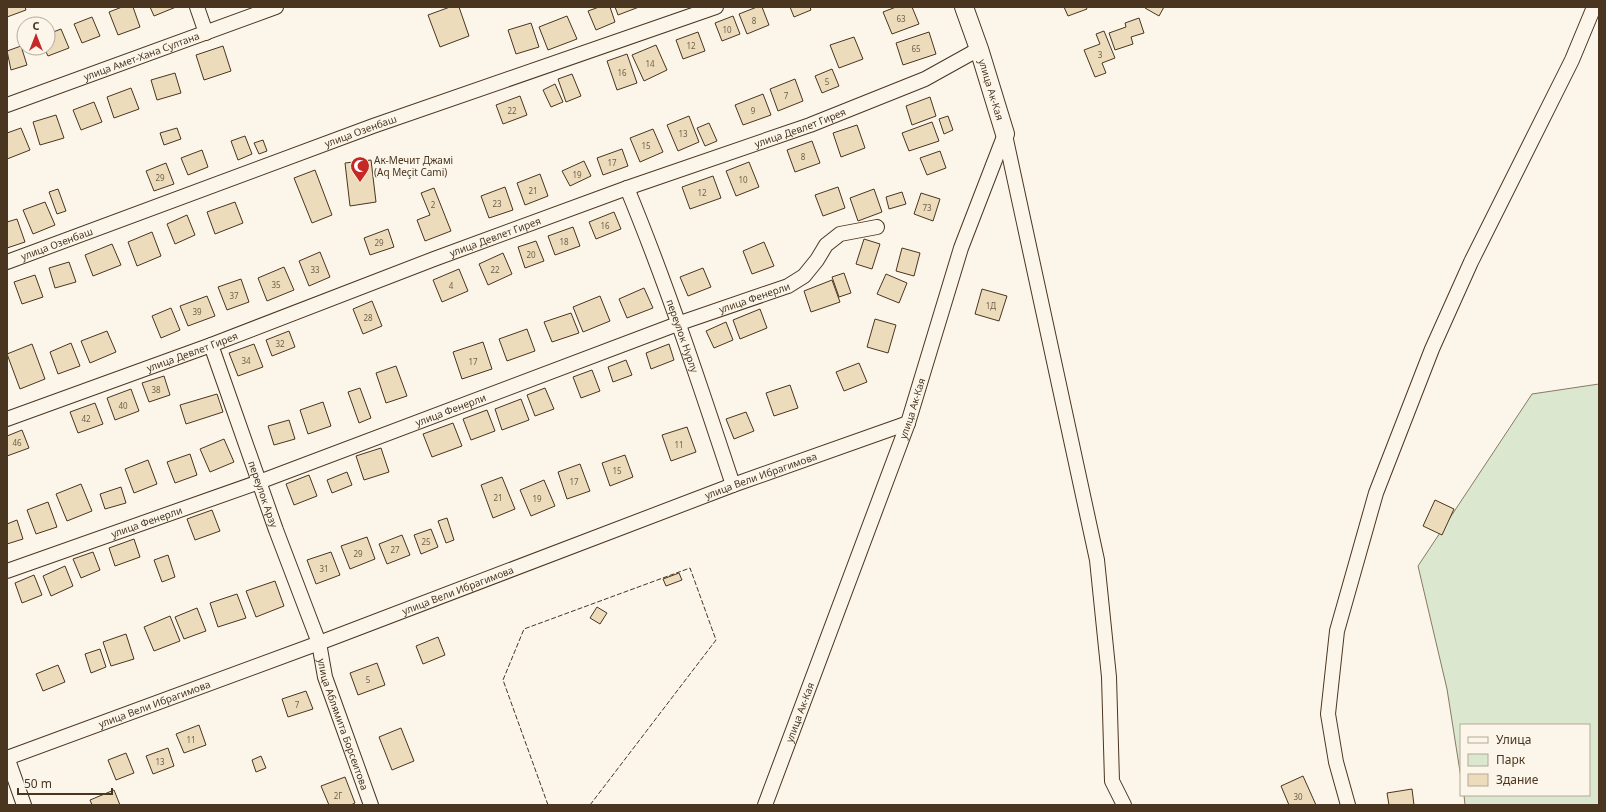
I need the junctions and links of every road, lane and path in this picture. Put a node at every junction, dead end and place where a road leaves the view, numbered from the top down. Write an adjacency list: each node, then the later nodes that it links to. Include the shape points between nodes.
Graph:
1 (197, 7): 6 (street)
2 (276, 7): 6 (street, улица Амет-Хана Султана)
3 (716, 7): 12 (street, улица Озенбаш, via 373,126)
4 (964, 7): 7 (main road, улица Ак-Кая)
5 (1594, 7): 26 (street, via 1572,60 1471,262 1432,349 1376,493 1337,631 1328,714 1336,762)
6 (206, 33): 8 (street, улица Амет-Хана Султана)
7 (979, 49): 9 (main road, улица Ак-Кая); 10 (street, улица Девлет Гирея, via 925,79 810,125)
8 (7, 104)
9 (1005, 134): 16 (street, улица Ак-Кая, via 961,248); 25 (street, via 1097,560 1109,677 1112,781)
10 (627, 188): 13 (street, переулок Нурлу); 14 (street, улица Девлет Гирея, via 413,266)
11 (877, 227): 13 (street, улица Фенерли, via 840,234 826,244 804,276 788,286)
12 (7, 262)
13 (680, 323): 17 (street, улица Фенерли); 18 (street, переулок Нурлу)
14 (211, 345): 15 (street, улица Девлет Гирея); 17 (street, переулок Арзу)
15 (7, 419)
16 (908, 423): 18 (street, улица Вели Ибрагимова); 24 (street, улица Ак-Кая)
17 (259, 482): 19 (street, улица Фенерли); 20 (street, переулок Арзу)
18 (733, 484): 20 (street, улица Вели Ибрагимова)
19 (7, 571)
20 (319, 643): 21 (street, улица Вели Ибрагимова); 23 (street, улица Аблямита Борсеитова, via 325,677)
21 (7, 757): 22 (street)
22 (24, 805)
23 (370, 805)
24 (765, 805)
25 (1124, 805)
26 (1348, 805)

